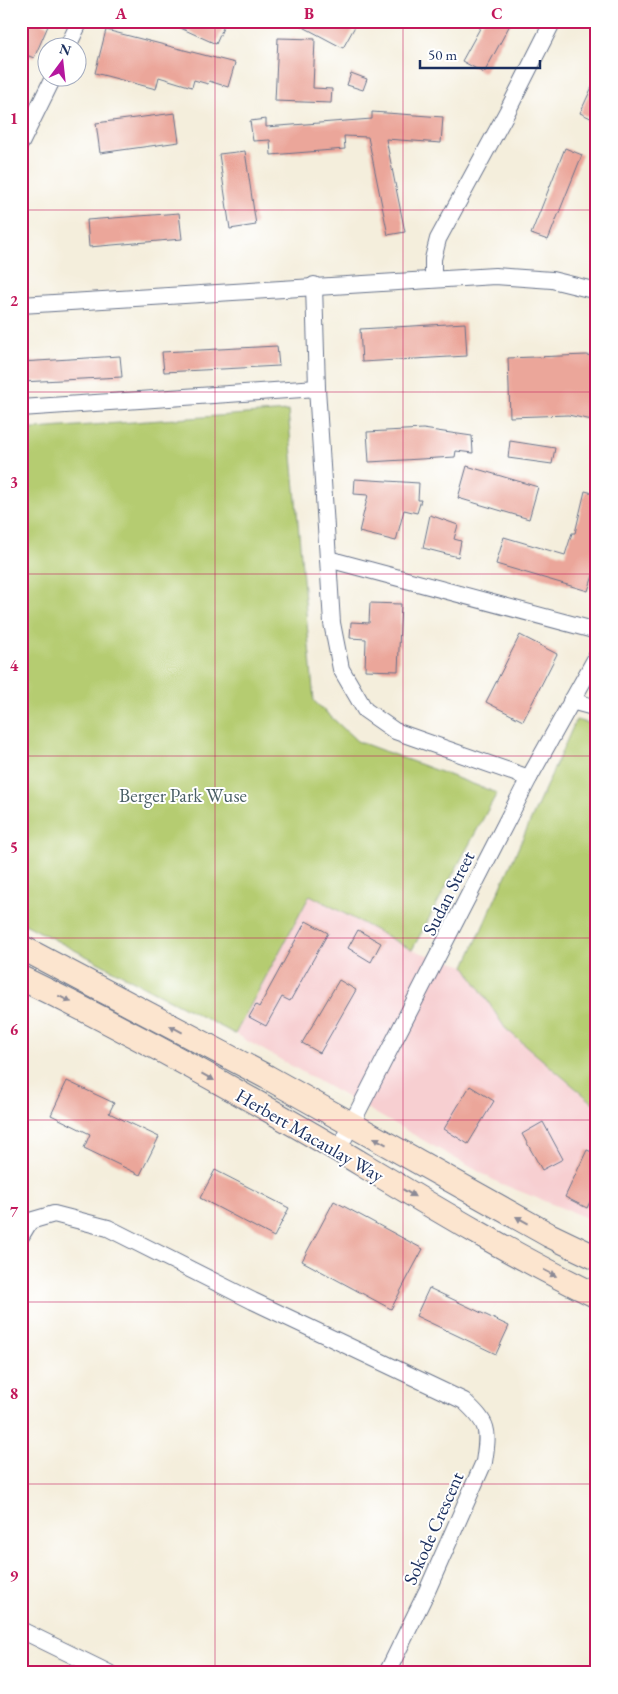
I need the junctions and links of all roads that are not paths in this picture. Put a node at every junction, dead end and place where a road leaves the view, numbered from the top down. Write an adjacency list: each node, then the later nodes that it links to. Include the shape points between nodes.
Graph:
1 (80, 21): 3 (street)
2 (553, 21): 6 (street, via 438,239)
3 (72, 38)
4 (47, 88): 5 (street)
5 (21, 143)
6 (433, 278): 7 (street); 8 (street, via 533,278)
7 (314, 286): 9 (street); 10 (street)
8 (597, 291)
9 (21, 305)
10 (316, 388): 11 (street); 12 (street)
11 (21, 408)
12 (328, 559): 13 (street); 17 (street, via 332,624 341,669 365,710 395,732)
13 (597, 631)
14 (597, 656): 15 (street, Sudan Street)
15 (571, 702): 16 (street); 17 (street, Sudan Street)
16 (597, 708)
17 (529, 778): 20 (street, Sudan Street)
18 (21, 946): 20 (main road, Herbert Macaulay Way, one-way to 18)
19 (21, 978): 21 (main road, Herbert Macaulay Way, one-way to 21, via 104,1018)
20 (351, 1124): 21 (street, Sudan Street); 23 (main road, Herbert Macaulay Way, one-way to 20, via 549,1236)
21 (338, 1150): 24 (main road, Herbert Macaulay Way, one-way to 24, via 499,1247)
22 (21, 1236): 27 (street, Sokode Crescent, via 30,1221 54,1214 108,1228 464,1401 483,1419 488,1440 484,1462)
23 (597, 1258)
24 (597, 1296)
25 (21, 1630): 26 (street)
26 (109, 1673)
27 (387, 1673)

